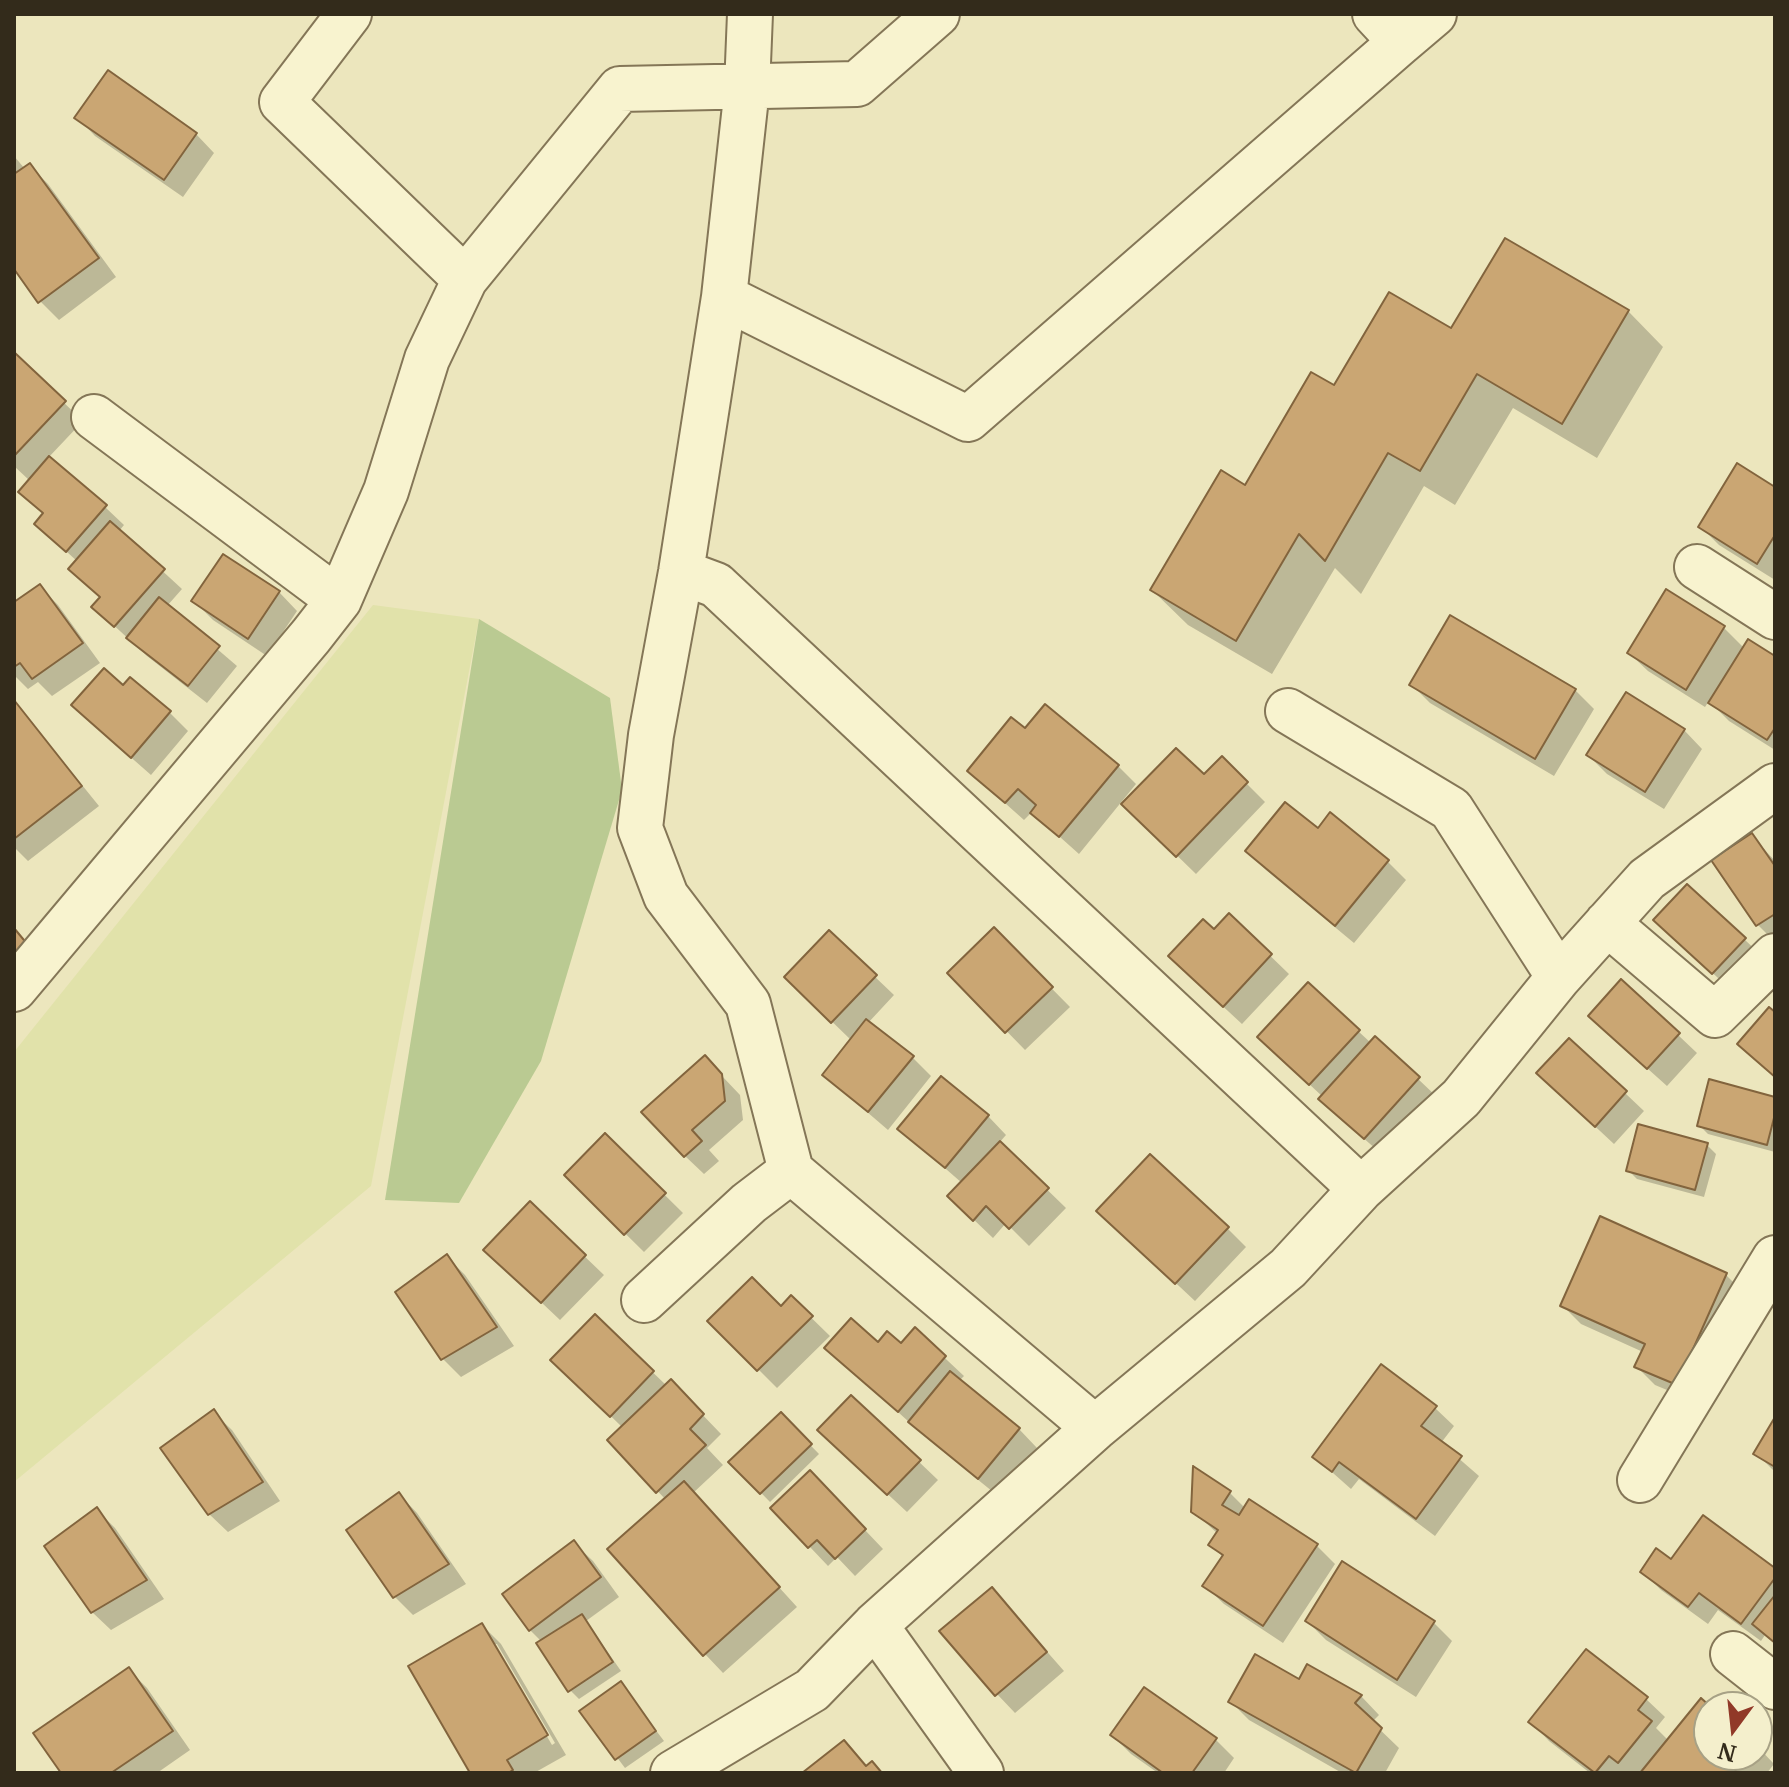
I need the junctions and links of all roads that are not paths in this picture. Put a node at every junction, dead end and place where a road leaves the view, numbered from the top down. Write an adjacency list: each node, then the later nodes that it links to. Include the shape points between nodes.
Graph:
1 (349, 14): 7 (street, via 282,102)
2 (750, 14): 6 (street)
3 (937, 14): 6 (street, via 857,84)
4 (1434, 14): 5 (street)
5 (1388, 28): 8 (street, via 968,419)
6 (747, 88): 7 (street, via 620,89); 8 (street)
7 (465, 279): 12 (street, via 427,359 386,491)
8 (724, 297): 11 (street)
9 (94, 417): 12 (street)
10 (1697, 567): 13 (street)
11 (681, 572): 20 (street, via 640,828 666,896 748,1004); 21 (street, via 716,585)
12 (339, 600): 19 (street)
13 (1775, 617)
14 (1288, 711): 18 (street, via 1451,809)
15 (1775, 786): 16 (street, via 1647,879)
16 (1607, 923): 17 (street, via 1715,1015); 18 (street)
17 (1775, 956)
18 (1559, 977): 21 (street, via 1461,1098)
19 (14, 989)
20 (791, 1171): 23 (street); 24 (street)
21 (1361, 1189): 24 (street, via 1288,1268)
22 (1775, 1258): 25 (street)
23 (644, 1300)
24 (1095, 1428): 26 (street)
25 (1640, 1480)
26 (875, 1625): 29 (street, via 812,1690); 30 (street)
27 (1733, 1654): 28 (street)
28 (1775, 1687)
29 (673, 1773)
30 (981, 1773)

